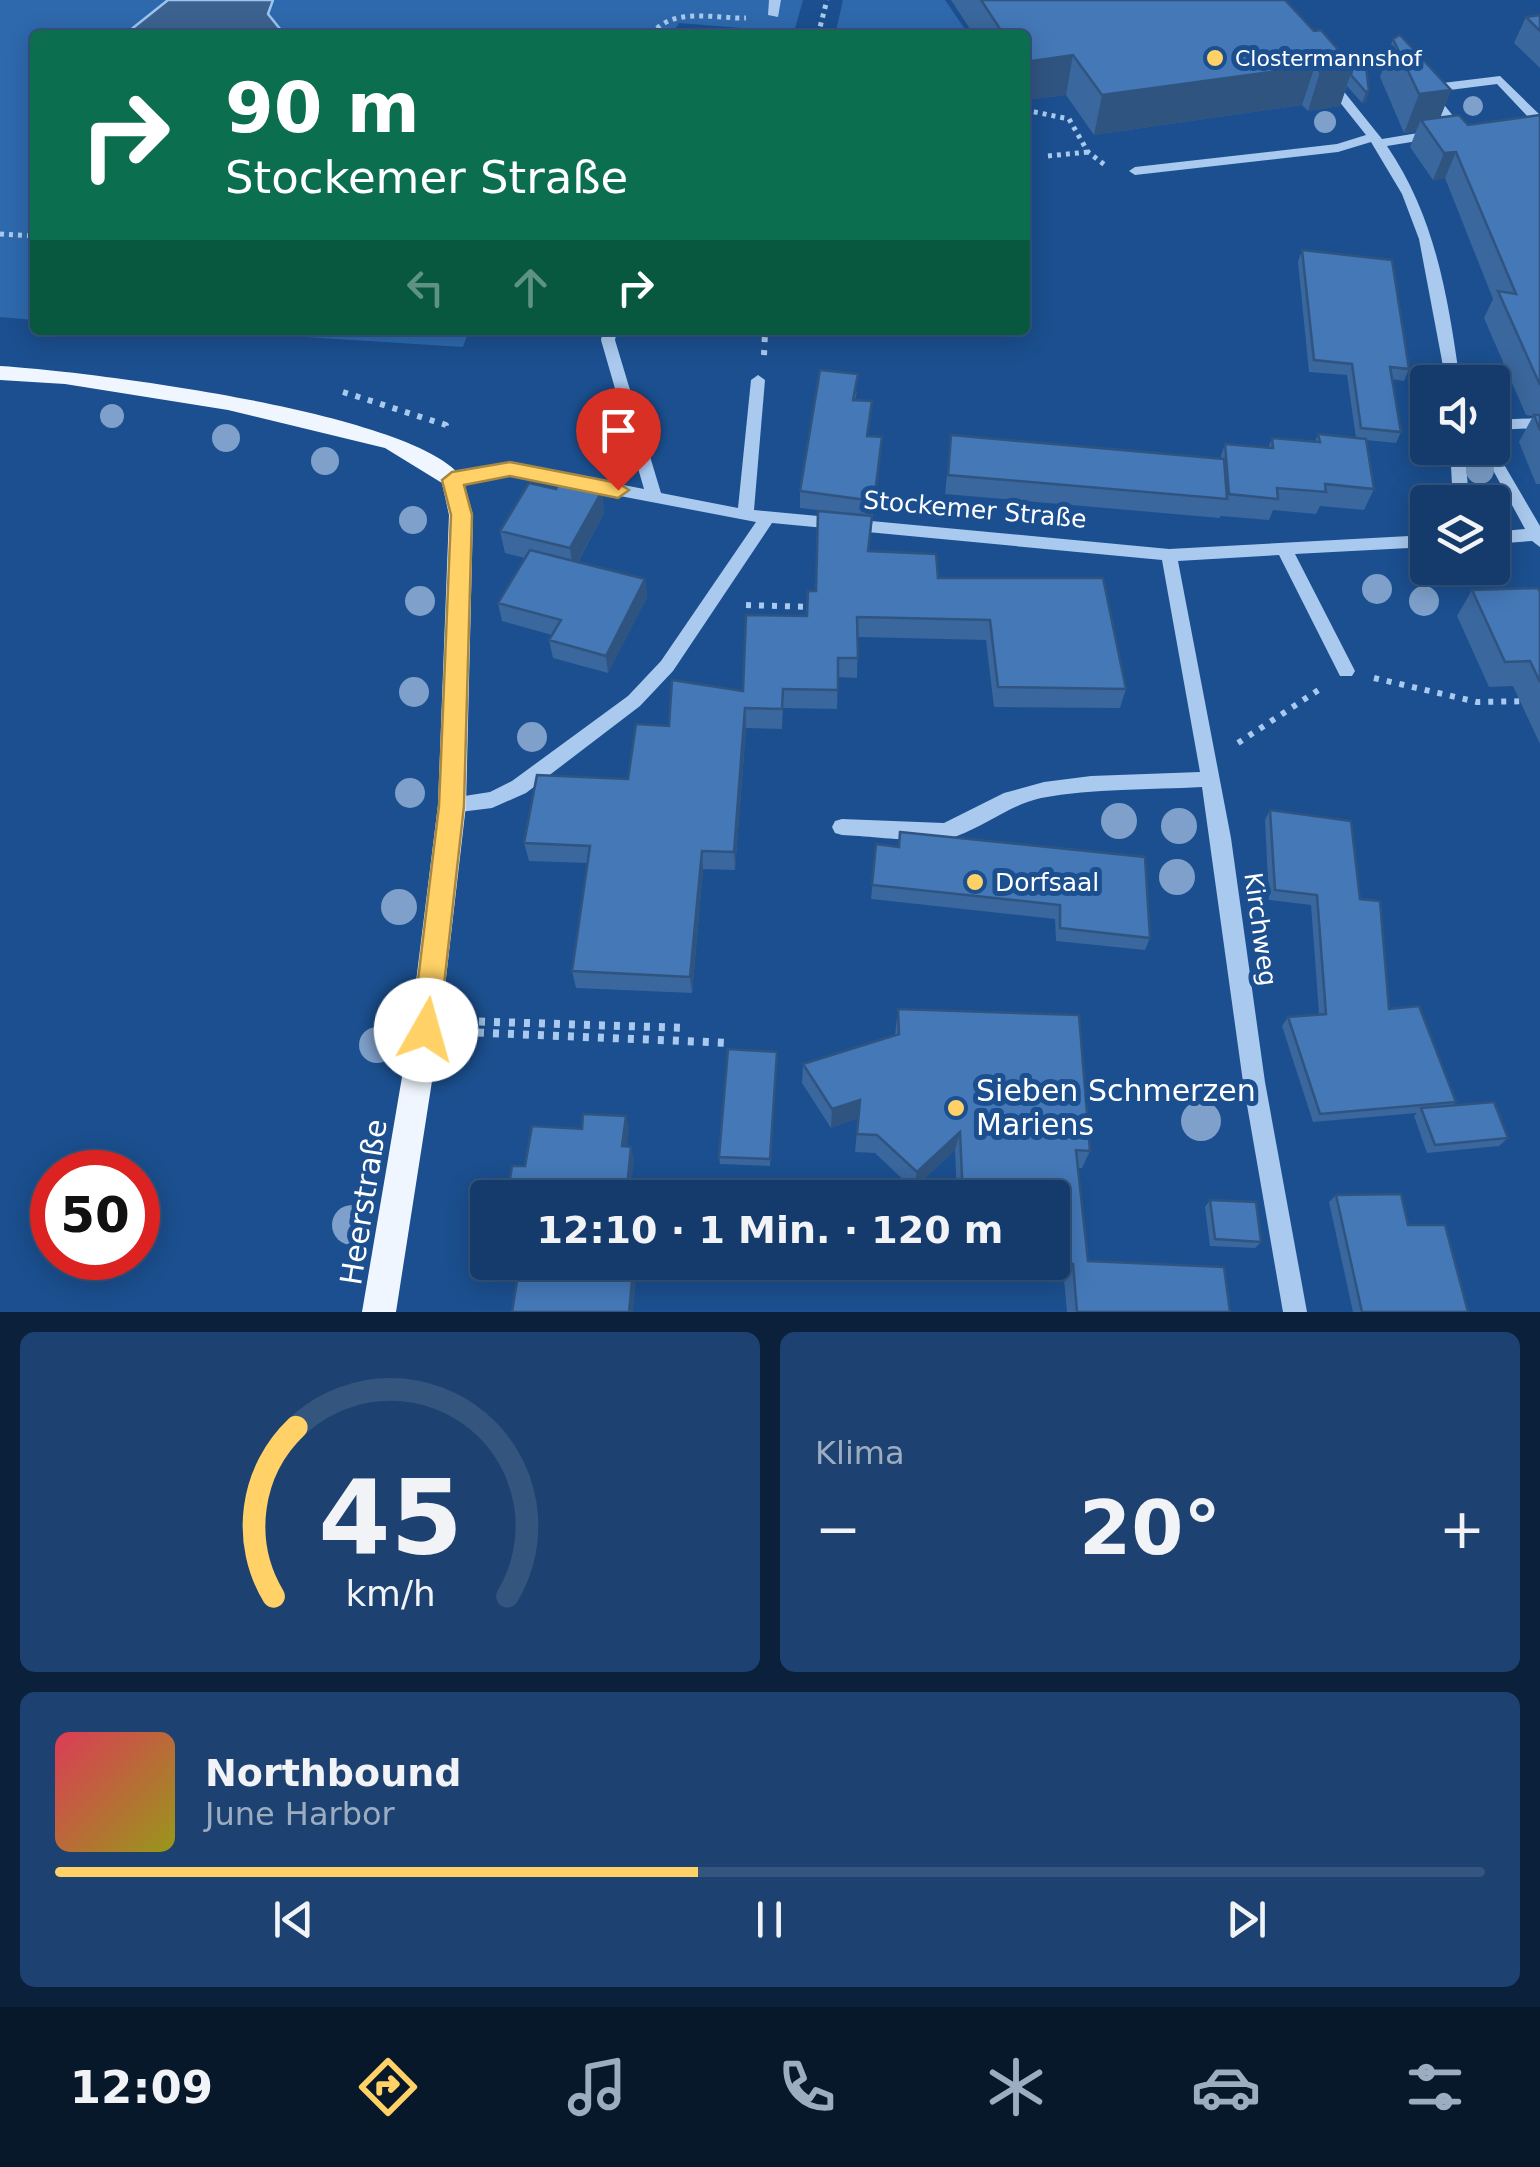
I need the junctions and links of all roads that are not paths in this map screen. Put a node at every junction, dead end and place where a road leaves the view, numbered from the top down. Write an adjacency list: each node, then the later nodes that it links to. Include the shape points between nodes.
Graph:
1 (775, 0): 2 (street)
2 (774, 14)
3 (1319, 70): 7 (street)
4 (1519, 124): 6 (street, via 1539,122 1500,80 1426,90)
5 (1479, 128): 6 (street)
6 (1460, 131): 7 (street)
7 (1375, 141): 8 (street); 10 (street, via 1421,225)
8 (1135, 171)
9 (609, 335): 17 (street)
10 (1450, 365)
11 (0, 373): 16 (main road, via 65,377 265,411 392,442)
12 (758, 380): 18 (street)
13 (1540, 423): 14 (street)
14 (1510, 424)
15 (1498, 465): 20 (street)
16 (452, 480): 17 (street, Stockemer Straße, via 510,469); 27 (main road, Heerstraße, via 461,515)
17 (654, 497): 18 (street, Stockemer Straße)
18 (745, 515): 19 (street, Stockemer Straße)
19 (768, 517): 24 (street, Stockemer Straße); 27 (street, via 668,666 634,701 518,787 492,800)
20 (1538, 537): 21 (street)
21 (1510, 538)
22 (1410, 542): 23 (street, Stockemer Straße)
23 (1286, 550): 24 (street, Stockemer Straße); 25 (street)
24 (1169, 555): 26 (street, Kirchweg)
25 (1346, 671)
26 (1209, 780): 28 (street, via 1034,792 944,832); 30 (street, Kirchweg)
27 (452, 806): 29 (main road, Heerstraße, via 426,1025)
28 (842, 826)
29 (379, 1312)
30 (1295, 1312)

